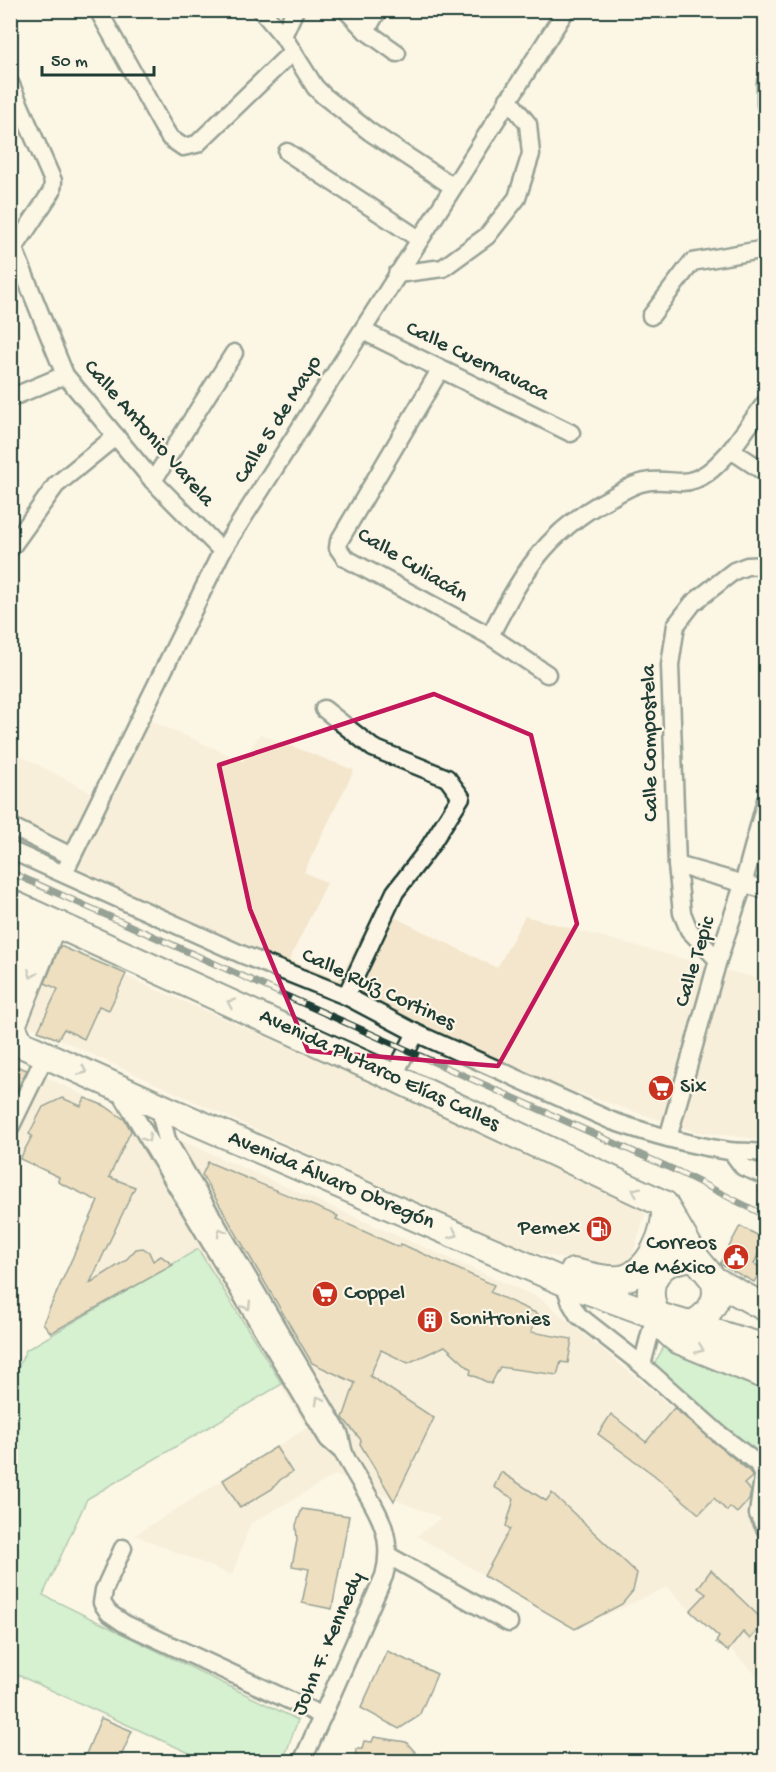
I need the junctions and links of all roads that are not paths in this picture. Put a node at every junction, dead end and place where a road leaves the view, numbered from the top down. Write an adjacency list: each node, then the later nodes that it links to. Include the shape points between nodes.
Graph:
1 (98, 10): 9 (street, via 163,127 183,147 197,144)
2 (261, 10): 8 (street)
3 (295, 10): 8 (street)
4 (346, 10): 7 (street)
5 (378, 10): 7 (street)
6 (566, 10): 13 (street, Calle 5 de Mayo)
7 (366, 32): 10 (street)
8 (283, 36): 9 (street)
9 (293, 51): 16 (street, via 324,96)
10 (397, 53)
11 (10, 82): 18 (street, via 53,181 52,191)
12 (765, 82): 14 (street)
13 (508, 99): 16 (street, Calle 5 de Mayo); 20 (street, via 528,124 531,154 517,198 487,236 443,268)
14 (765, 105)
15 (287, 152): 17 (street)
16 (452, 186): 17 (street, Calle 5 de Mayo)
17 (419, 239): 20 (street, Calle 5 de Mayo)
18 (13, 243): 25 (street, Calle Antonio Varela)
19 (765, 249): 21 (street, via 692,262)
20 (398, 274): 22 (street, Calle 5 de Mayo)
21 (651, 316)
22 (363, 331): 24 (street, Calle Cuernavaca); 34 (street, Calle 5 de Mayo)
23 (234, 353): 32 (street)
24 (440, 370): 28 (street, Calle Cuernavaca); 36 (street, Calle Culiacán, via 338,548 345,558)
25 (65, 375): 26 (street); 29 (street, Calle Antonio Varela)
26 (10, 398)
27 (765, 402): 30 (street)
28 (571, 433)
29 (116, 436): 32 (street, Calle Antonio Varela); 33 (street, via 56,484)
30 (731, 450): 31 (street); 36 (street, via 696,479 645,482 600,503 573,522 548,543 515,585)
31 (765, 473)
32 (153, 481): 34 (street, Calle Antonio Varela)
33 (10, 549)
34 (222, 551): 42 (street, Calle 5 de Mayo)
35 (765, 566): 43 (street, Calle Compostela, via 734,571 693,603 676,625 670,665)
36 (490, 636): 37 (street, Calle Culiacán)
37 (547, 674)
38 (324, 709): 51 (street, via 373,748 447,778 461,797 428,849 394,892)
39 (765, 800): 45 (street, Calle Tepic)
40 (10, 825): 42 (street)
41 (10, 850): 44 (street, Calle Ruíz Cortines)
42 (71, 856): 44 (street, Calle 5 de Mayo)
43 (677, 865): 45 (street); 49 (street, Calle Compostela, via 682,913 689,930)
44 (64, 873): 51 (street, Calle Ruíz Cortines, via 241,954)
45 (743, 885): 46 (street); 49 (street, Calle Tepic)
46 (765, 890)
47 (20, 907): 48 (highway, Avenida Plutarco Elías Calles); 50 (highway, via 30,926)
48 (59, 925): 53 (highway, one-way to 53, via 48,933 12,1026); 55 (highway, Avenida Plutarco Elías Calles, one-way to 48)
49 (718, 960): 59 (street, Calle Tepic)
50 (10, 972)
51 (346, 996): 52 (street, Calle Ruíz Cortines)
52 (416, 1034): 55 (street); 59 (street, Calle Ruíz Cortines, via 575,1106)
53 (15, 1041): 54 (highway, Avenida Álvaro Obregón)
54 (46, 1054): 56 (highway, Avenida Álvaro Obregón, one-way to 56); 58 (street)
55 (393, 1077): 63 (highway, Avenida Plutarco Elías Calles, one-way to 55)
56 (118, 1088): 57 (highway, Avenida Álvaro Obregón); 74 (street, one-way to 74, via 328,1439)
57 (168, 1110): 65 (highway, Avenida Álvaro Obregón, one-way to 65); 74 (street, one-way to 57, via 339,1433 167,1140 162,1120)
58 (10, 1128)
59 (668, 1138): 60 (street, Calle Ruíz Cortines)
60 (732, 1152): 61 (street, Calle Ruíz Cortines, via 749,1150); 62 (street, via 743,1167)
61 (765, 1154)
62 (765, 1176)
63 (664, 1204): 64 (highway); 65 (highway, via 663,1233 648,1258 628,1278 608,1279)
64 (695, 1257): 66 (highway); 69 (highway, via 668,1264 655,1277 651,1294)
65 (520, 1262): 67 (highway, Avenida Álvaro Obregón)
66 (714, 1280): 68 (highway); 70 (highway, via 717,1291 713,1305)
67 (564, 1282): 69 (highway, Avenida Álvaro Obregón); 72 (street, via 578,1315)
68 (765, 1308)
69 (655, 1315): 70 (highway); 72 (street); 73 (highway, one-way to 73, via 678,1340)
70 (691, 1325): 71 (highway)
71 (765, 1348)
72 (642, 1365): 75 (street, via 758,1464 763,1477 758,1514)
73 (765, 1376)
74 (344, 1453): 77 (street, via 381,1518)
75 (765, 1530)
76 (123, 1548): 79 (street, via 104,1590 102,1603 109,1613)
77 (389, 1549): 78 (street); 79 (street, John F. Kennedy, via 376,1595)
78 (509, 1623)
79 (323, 1716): 80 (street, John F. Kennedy)
80 (302, 1761)

